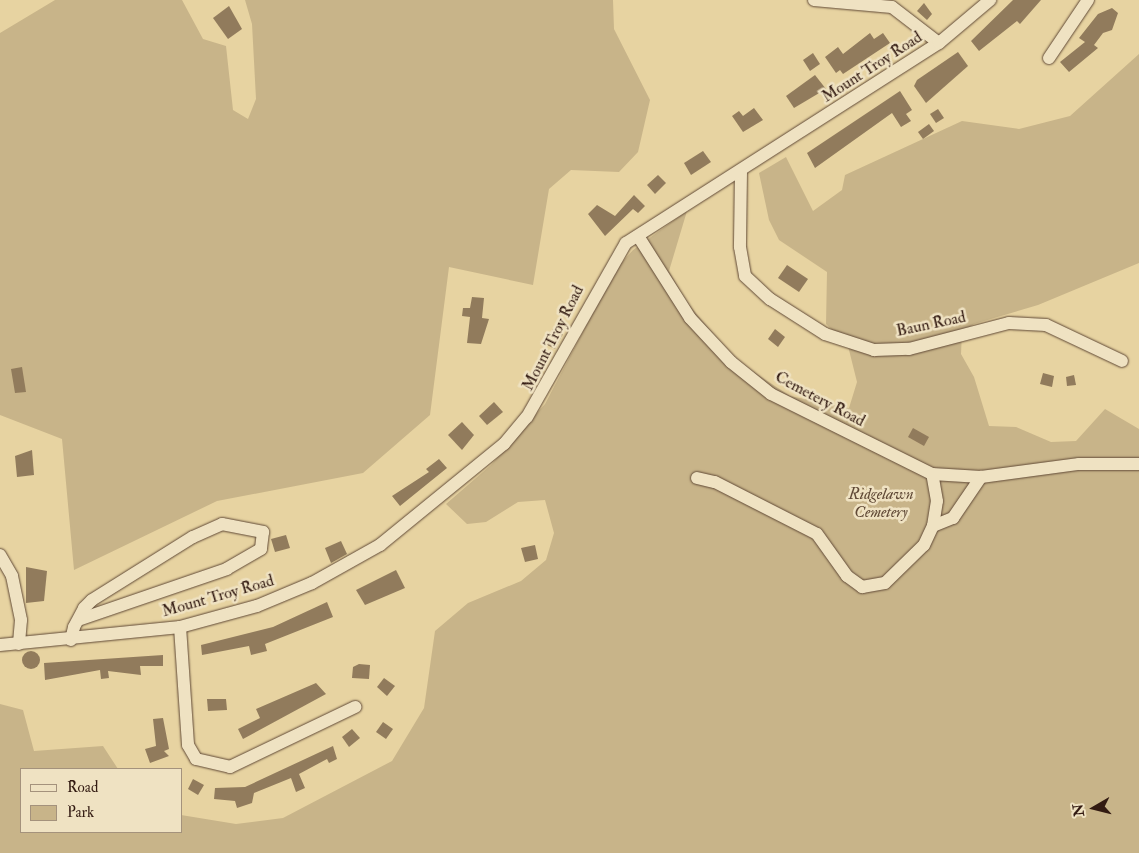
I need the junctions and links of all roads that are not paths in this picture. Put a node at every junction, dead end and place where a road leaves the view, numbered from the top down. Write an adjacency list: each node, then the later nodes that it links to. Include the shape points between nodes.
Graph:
1 (814, 0): 4 (street)
2 (990, 0): 5 (street, Mount Troy Road)
3 (1088, 0): 6 (street)
4 (889, 3): 5 (street)
5 (939, 43): 7 (street, Mount Troy Road)
6 (1049, 58)
7 (741, 171): 8 (street, Mount Troy Road); 9 (street, Baun Road, via 740,247 745,276 770,299 825,334 874,350 909,349 1009,323 1046,325)
8 (638, 236): 11 (street, Cemetery Road, via 690,318 764,389); 17 (street, Mount Troy Road, via 626,243 610,266 544,394 504,444 400,530 339,570 256,606)
9 (1122, 361)
10 (1139, 464): 12 (street, Cemetery Road, via 1079,464)
11 (932, 474): 12 (street, Cemetery Road); 14 (street, via 937,501)
12 (981, 477): 14 (street, via 976,491 953,518)
13 (697, 478): 14 (street, via 716,482 817,534 833,550 848,576 862,587 885,583 924,545)
14 (933, 526)
15 (0, 555): 19 (street, via 12,576 21,620)
16 (78, 620): 16 (street, via 92,600 216,525 263,532 262,549 227,569); 18 (street)
17 (180, 627): 18 (street, Mount Troy Road); 21 (street, via 188,745 196,759 230,767)
18 (71, 640): 19 (street, Mount Troy Road)
19 (19, 644): 20 (street, Mount Troy Road)
20 (0, 645)
21 (355, 708)

